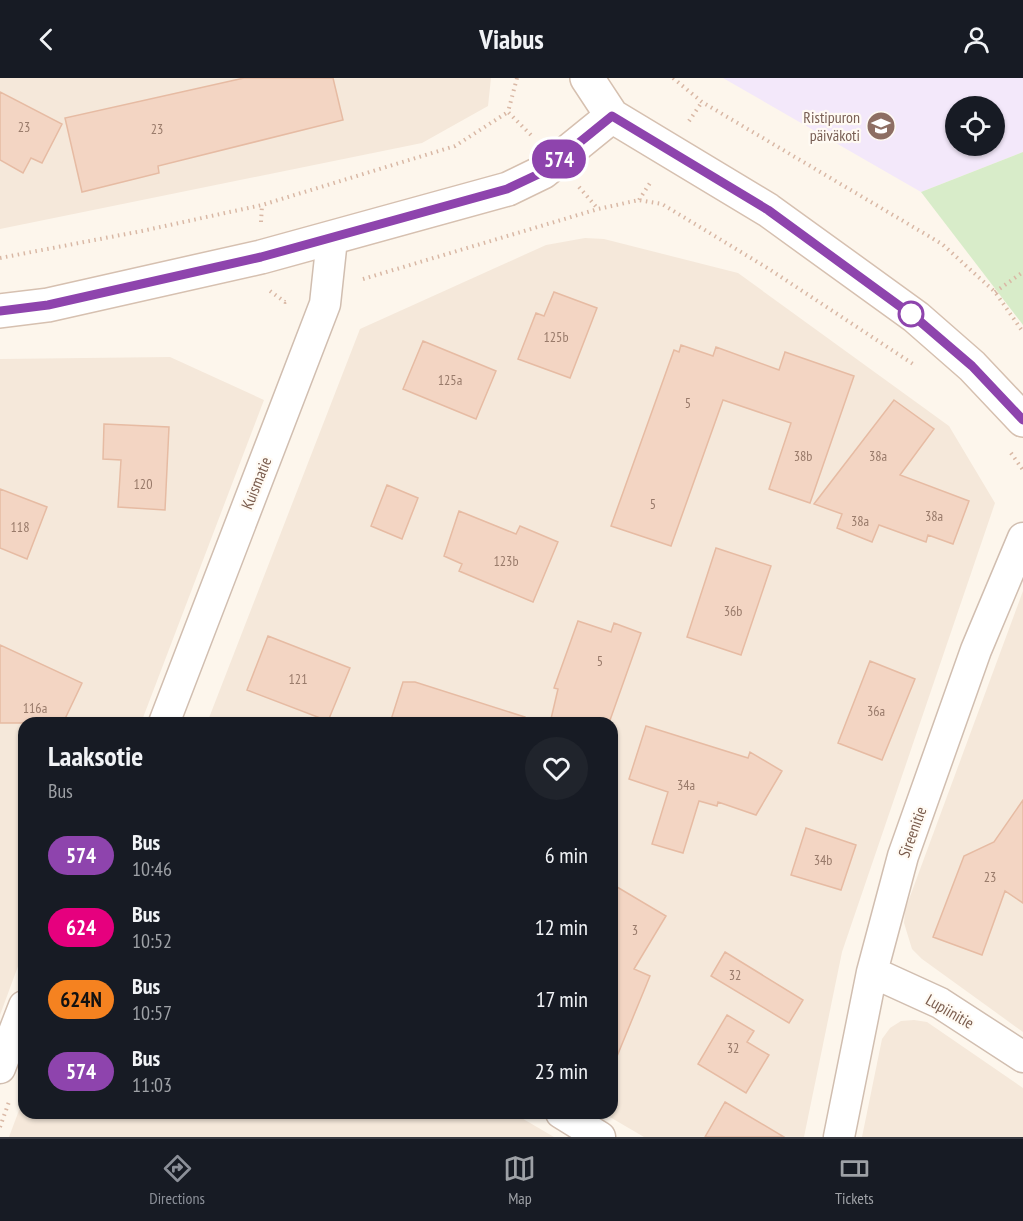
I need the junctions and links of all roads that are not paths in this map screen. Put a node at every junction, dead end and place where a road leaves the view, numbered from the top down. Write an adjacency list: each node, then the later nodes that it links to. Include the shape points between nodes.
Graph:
1 (587, 78): 2 (main road)
2 (612, 116): 3 (main road, via 543,172 507,189); 5 (main road, via 768,210 916,318 972,366)
3 (332, 239): 4 (main road, via 48,305); 7 (street, Kuismatie, via 326,304)
4 (0, 311)
5 (1014, 432)
6 (1023, 538): 8 (street, Sireenitie, via 976,650 903,856)
7 (166, 717)
8 (872, 972): 10 (street, Lupiinitie, via 940,1003); 14 (street, Sireenitie)
9 (18, 1022): 11 (street)
10 (1023, 1057)
11 (0, 1068)
12 (571, 1119): 13 (street)
13 (600, 1137)
14 (839, 1137)

